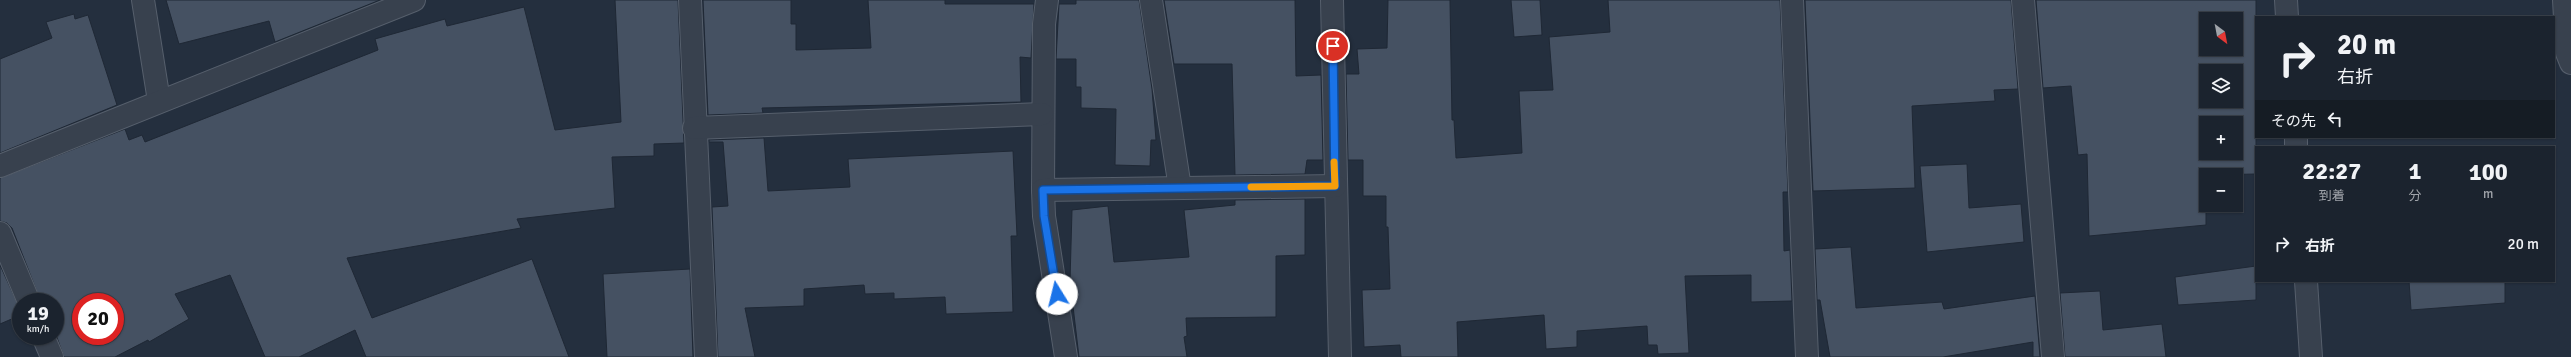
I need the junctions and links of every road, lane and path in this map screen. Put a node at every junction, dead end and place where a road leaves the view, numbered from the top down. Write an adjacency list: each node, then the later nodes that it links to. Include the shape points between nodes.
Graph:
1 (143, 0): 13 (street)
2 (414, 0): 13 (street)
3 (690, 0): 15 (street)
4 (1047, 0): 14 (street)
5 (1151, 0): 18 (street)
6 (1332, 0): 17 (street)
7 (1792, 0): 28 (street)
8 (2023, 0): 29 (street)
9 (2286, 0): 11 (street)
10 (2564, 0): 12 (street, via 2567,53)
11 (2287, 16)
12 (2571, 63)
13 (159, 101): 16 (street)
14 (1042, 114): 15 (street); 19 (street)
15 (694, 128): 25 (street)
16 (0, 166)
17 (1335, 186): 18 (street); 27 (street)
18 (1180, 188): 19 (street)
19 (1043, 190): 26 (street, via 1044,216)
20 (0, 234): 22 (street)
21 (2306, 282): 30 (street)
22 (25, 293)
23 (47, 345): 24 (street)
24 (52, 357)
25 (706, 357)
26 (1066, 357)
27 (1340, 357)
28 (1807, 357)
29 (2052, 357)
30 (2311, 357)

